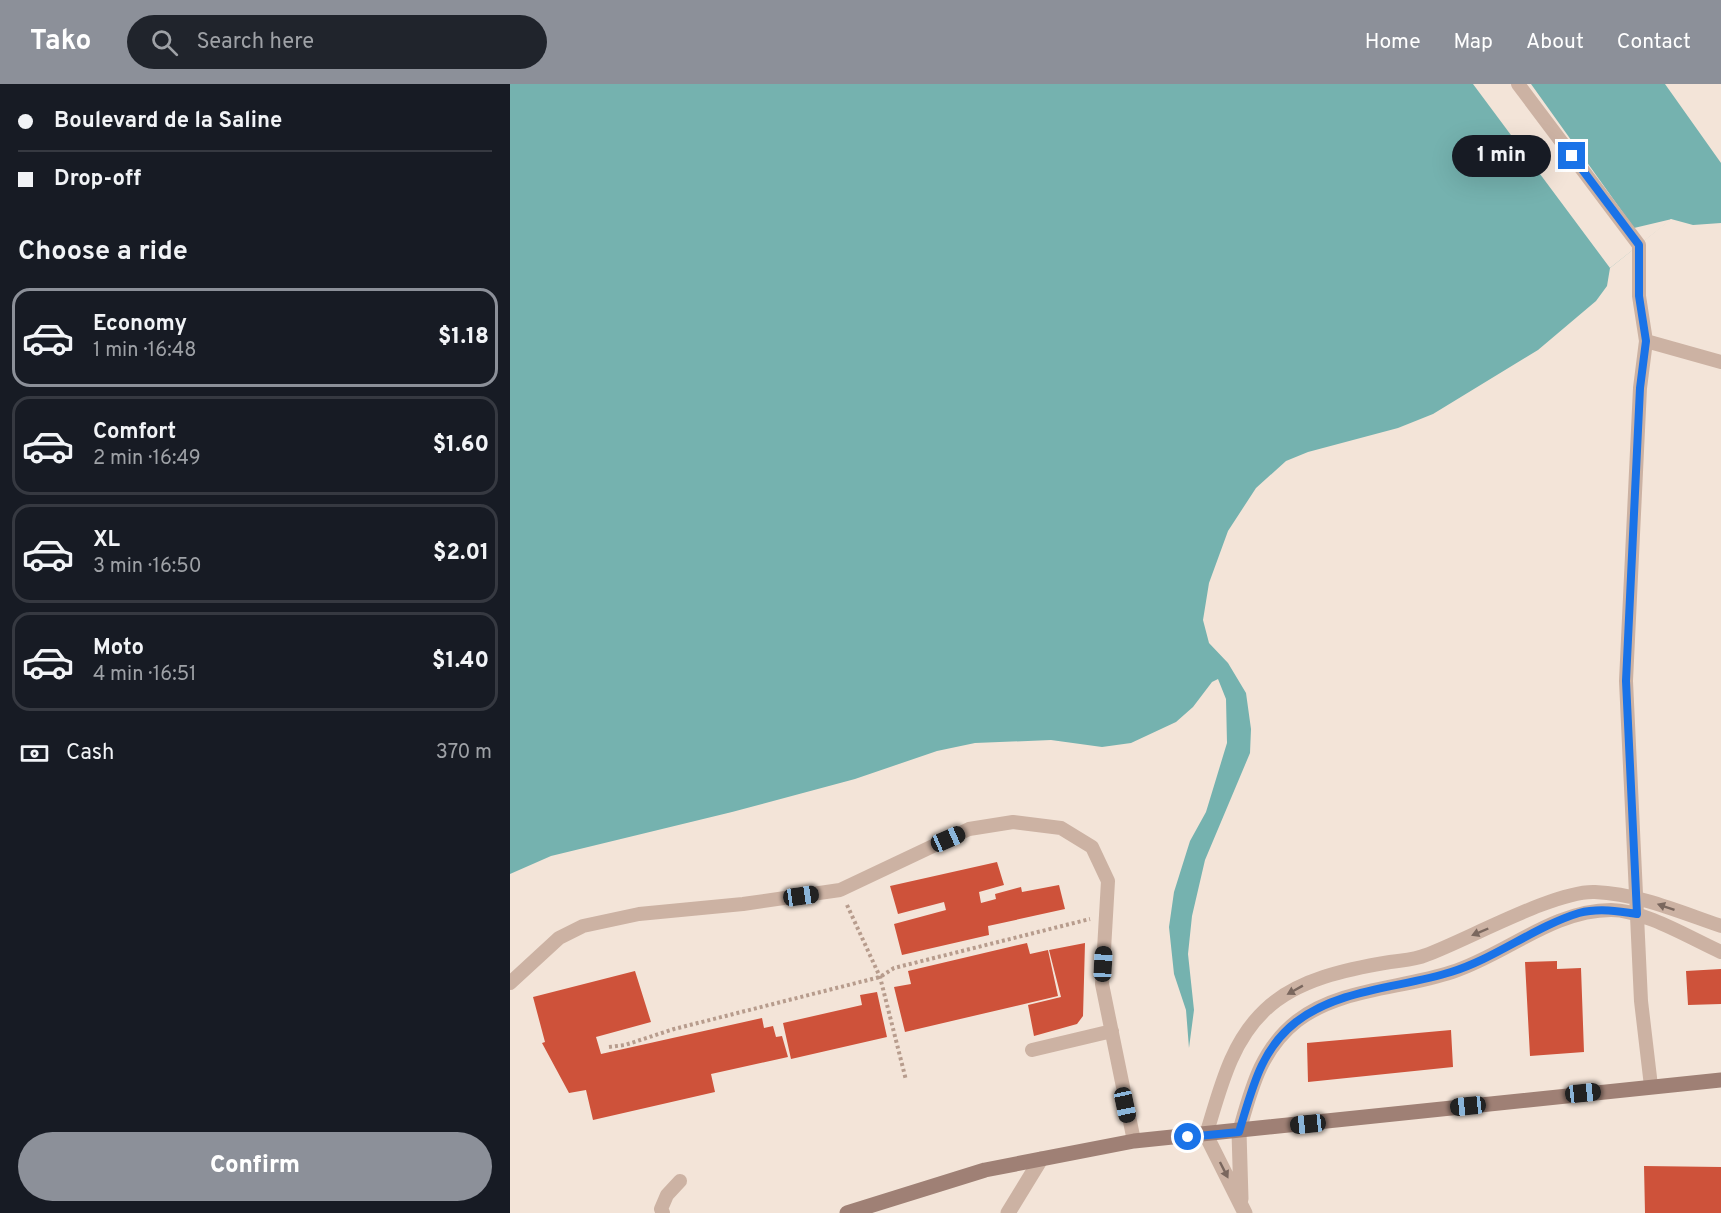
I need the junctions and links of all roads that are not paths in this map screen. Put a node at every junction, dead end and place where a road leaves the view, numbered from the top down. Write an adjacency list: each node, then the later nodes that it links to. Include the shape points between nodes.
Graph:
1 (1518, 84): 2 (lane, via 1639,245 1639,296)
2 (1646, 341): 3 (lane); 4 (lane, via 1640,388 1626,681)
3 (1721, 362)
4 (1636, 897): 5 (lane); 6 (lane, one-way to 4); 14 (lane, one-way to 14, via 1592,891 1557,900 1425,956 1316,980 1294,990 1266,1008 1249,1027 1231,1057)
5 (1637, 914): 7 (lane); 12 (lane, via 1641,1001); 13 (lane, via 1613,910 1579,913 1453,972 1320,1007 1295,1022 1259,1065)
6 (1721, 926)
7 (1721, 952)
8 (510, 983): 9 (lane, via 559,938 583,926 639,914 840,890 969,829 1013,822 1061,828 1092,847 1108,881 1102,984)
9 (1112, 1031): 10 (lane); 15 (lane)
10 (1032, 1050)
11 (1721, 1080): 12 (main road)
12 (1651, 1086): 13 (main road)
13 (1239, 1132): 14 (main road); 19 (street)
14 (1206, 1135): 15 (main road); 19 (street, one-way to 19)
15 (1134, 1142): 16 (main road)
16 (1041, 1159): 18 (main road, via 985,1170); 22 (street)
17 (680, 1181): 20 (lane, via 667,1195)
18 (880, 1209): 21 (main road)
19 (1243, 1209)
20 (663, 1213)
21 (847, 1213)
22 (1008, 1213)

